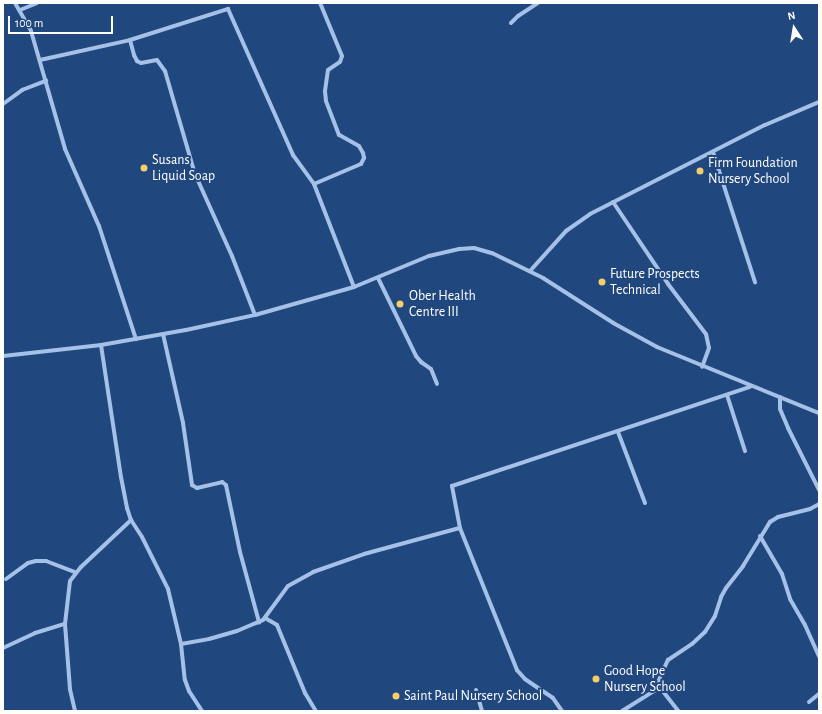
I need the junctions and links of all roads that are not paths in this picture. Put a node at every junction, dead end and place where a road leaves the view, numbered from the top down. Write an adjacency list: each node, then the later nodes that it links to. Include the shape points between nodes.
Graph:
1 (15, 3): 5 (street)
2 (37, 3): 5 (street)
3 (320, 3): 13 (street, via 342,56 340,62 328,70 326,101 339,135 359,146 364,158 361,164)
4 (538, 3): 6 (street)
5 (20, 10): 8 (street, via 31,31)
6 (511, 23)
7 (130, 40): 8 (street); 13 (street, via 228,9 293,156); 19 (street, via 137,61 141,63 157,60 164,71 195,174 232,256)
8 (40, 60): 9 (street)
9 (46, 81): 11 (street, via 22,90); 21 (street, via 65,149 102,233)
10 (819, 102): 12 (street, via 765,125)
11 (3, 104)
12 (713, 152): 14 (street); 17 (street)
13 (314, 184): 18 (street)
14 (612, 202): 15 (street, via 566,231); 24 (street, via 706,334 709,348)
15 (530, 271): 16 (street, via 492,252 466,248 429,256); 24 (street, via 560,287 637,337)
16 (378, 278): 18 (street); 25 (street, via 416,356 431,369)
17 (755, 282)
18 (354, 287): 19 (street)
19 (255, 316): 20 (street)
20 (163, 334): 21 (street); 41 (street, via 183,423 192,485 196,488 222,482 226,485 240,552)
21 (136, 338): 22 (street)
22 (101, 345): 23 (street); 35 (street, via 121,477)
23 (3, 356)
24 (702, 367): 26 (street)
25 (437, 384)
26 (750, 387): 27 (street); 28 (street)
27 (727, 395): 30 (street); 31 (street)
28 (780, 398): 29 (street); 32 (street, via 780,409 785,422)
29 (819, 413)
30 (618, 432): 33 (street); 36 (street, via 454,485 452,490)
31 (745, 451)
32 (819, 490)
33 (645, 503)
34 (819, 504): 37 (street, via 773,519)
35 (131, 520): 38 (street); 43 (street, via 168,589)
36 (460, 528): 40 (street, via 364,554 300,578 284,590); 54 (street, via 517,670 553,698)
37 (760, 536): 45 (street, via 782,574 790,599); 46 (street, via 749,558 721,597 711,624 700,638 668,660)
38 (76, 572): 39 (street, via 46,561 36,561 28,563); 42 (street, via 69,588)
39 (6, 579)
40 (265, 618): 41 (street); 52 (street, via 277,625 305,693)
41 (259, 622): 43 (street, via 209,639)
42 (65, 624): 44 (street, via 30,635); 50 (street)
43 (181, 644): 51 (street, via 185,680)
44 (3, 648)
45 (819, 656)
46 (658, 686): 55 (street); 56 (street)
47 (476, 690): 53 (street)
48 (819, 694): 49 (street)
49 (809, 702)
50 (75, 711)
51 (202, 711)
52 (316, 711)
53 (482, 711)
54 (562, 711)
55 (622, 711)
56 (678, 711)

